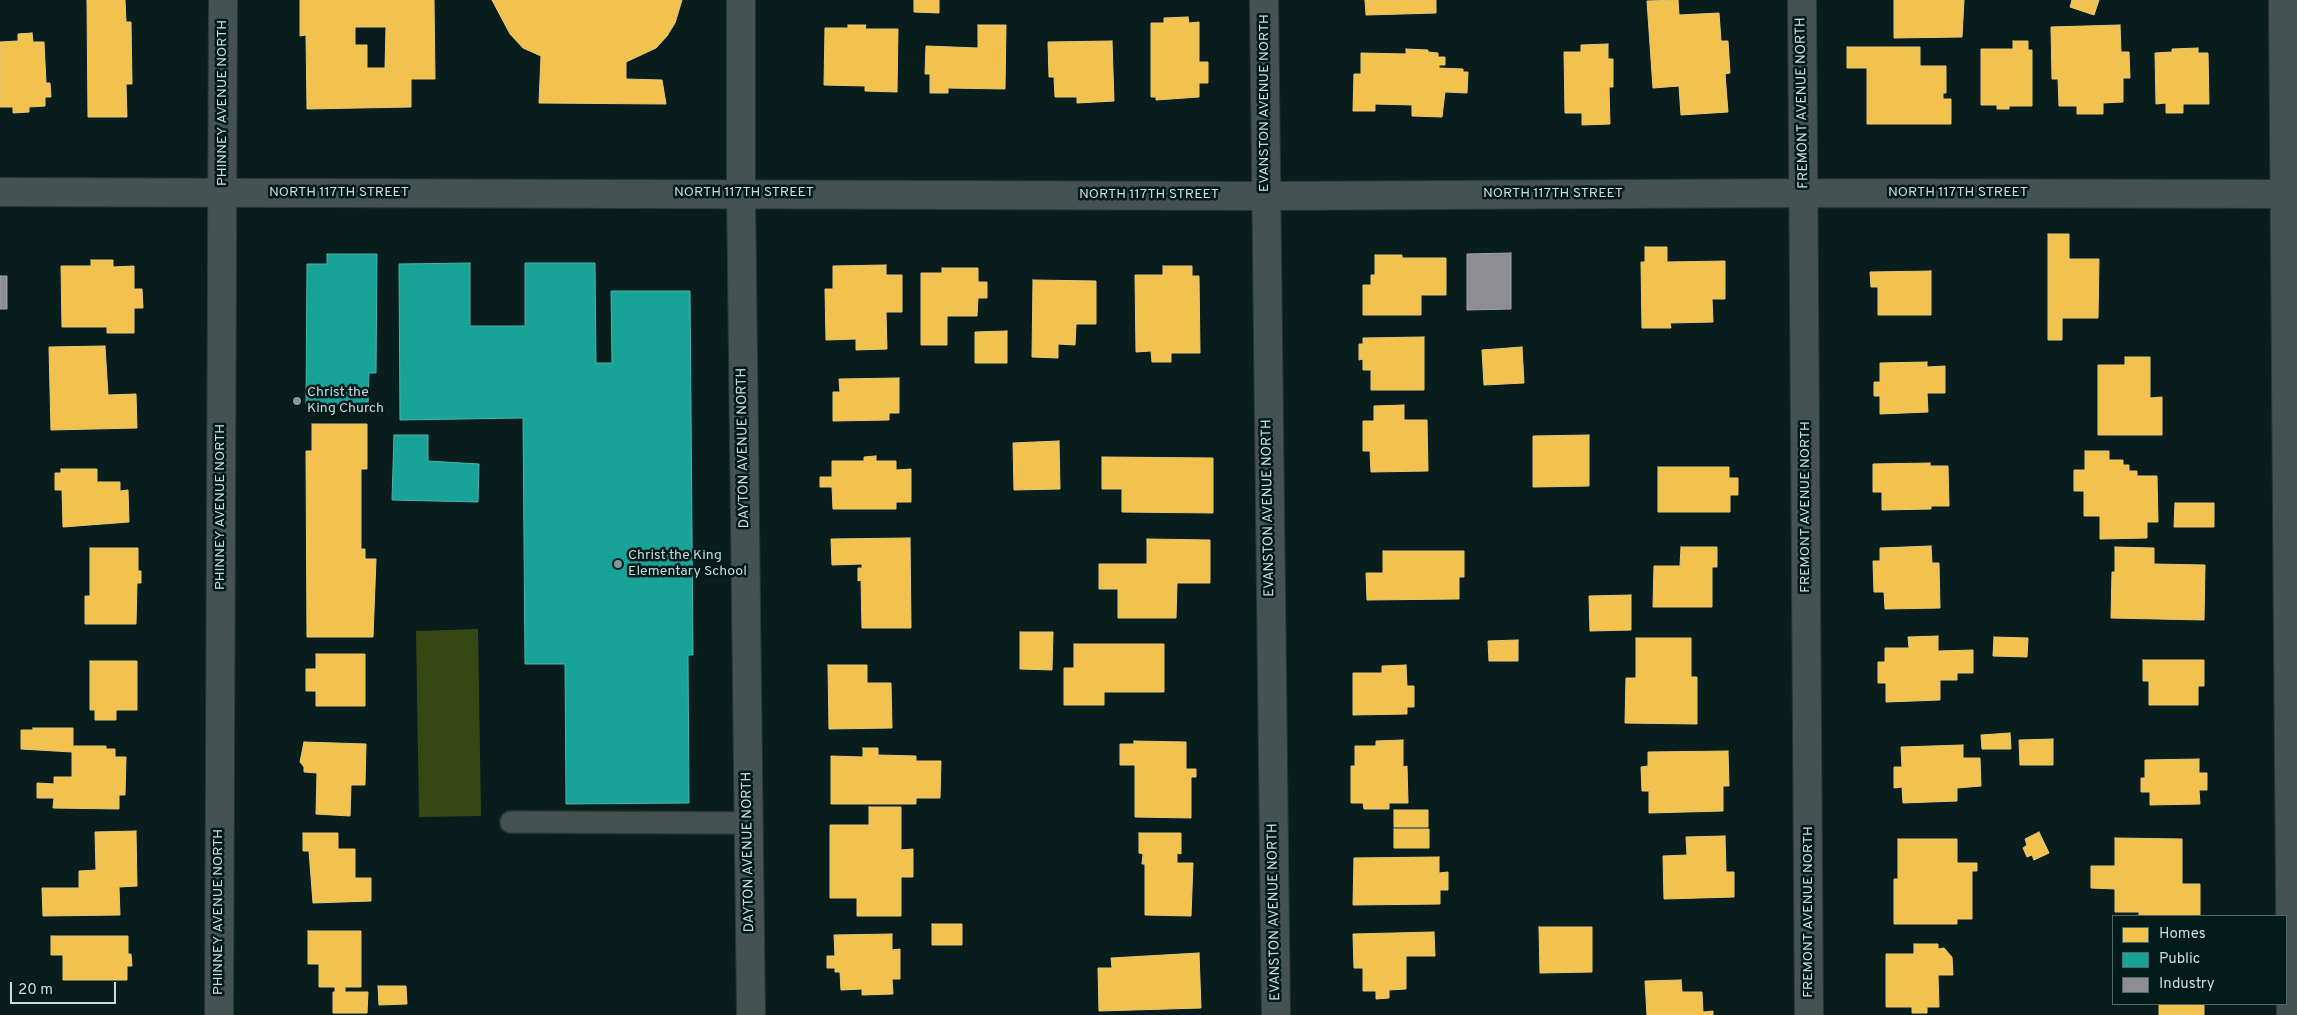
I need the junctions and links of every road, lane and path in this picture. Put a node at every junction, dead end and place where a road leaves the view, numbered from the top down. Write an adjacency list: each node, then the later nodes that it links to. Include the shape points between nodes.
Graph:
1 (223, 0): 7 (street, PHINNEY AVENUE NORTH)
2 (741, 0): 8 (street, DAYTON AVENUE NORTH)
3 (1264, 0): 11 (street, EVANSTON AVENUE NORTH)
4 (1802, 0): 9 (street, FREMONT AVENUE NORTH)
5 (2283, 0): 10 (street)
6 (0, 192): 7 (street, NORTH 117TH STREET)
7 (222, 193): 8 (street, NORTH 117TH STREET); 14 (street, PHINNEY AVENUE NORTH)
8 (741, 193): 11 (street, NORTH 117TH STREET); 13 (street, DAYTON AVENUE NORTH)
9 (1805, 193): 10 (street, NORTH 117TH STREET); 11 (street, NORTH 117TH STREET); 17 (street, FREMONT AVENUE NORTH)
10 (2292, 194): 18 (street)
11 (1265, 196): 16 (street, EVANSTON AVENUE NORTH)
12 (511, 822): 13 (lane)
13 (749, 823): 15 (street, DAYTON AVENUE NORTH)
14 (219, 1015)
15 (751, 1015)
16 (1276, 1015)
17 (1809, 1015)
18 (2291, 1015)

